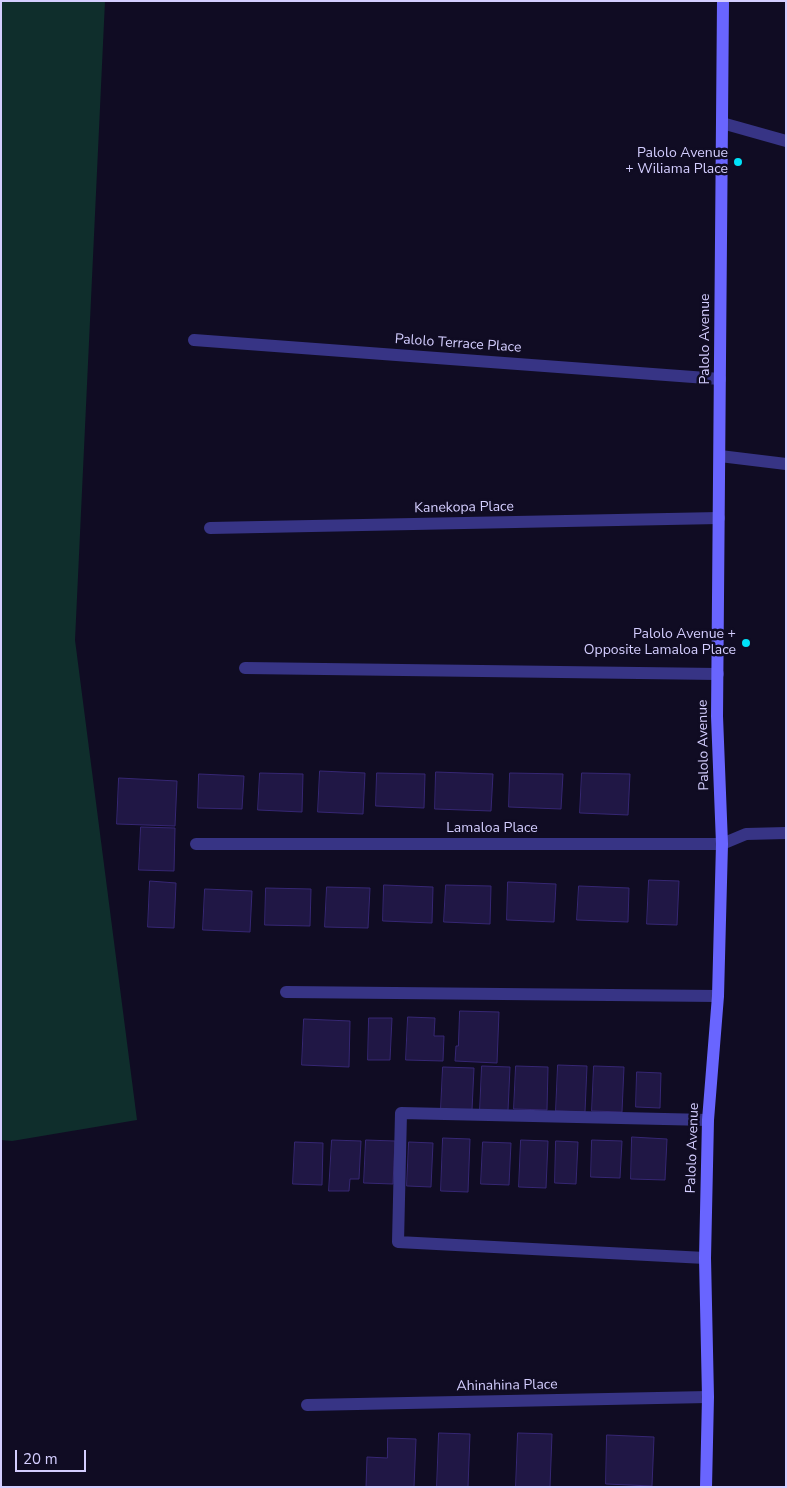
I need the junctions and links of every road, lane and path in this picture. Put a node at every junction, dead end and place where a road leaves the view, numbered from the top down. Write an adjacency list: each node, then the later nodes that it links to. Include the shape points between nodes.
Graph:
1 (723, 1): 2 (street, Palolo Avenue)
2 (722, 123): 3 (street); 5 (street, Palolo Avenue)
3 (786, 141)
4 (194, 340): 5 (street, Palolo Terrace Place)
5 (720, 379): 6 (street, Palolo Avenue)
6 (720, 456): 7 (street); 8 (street, Palolo Avenue)
7 (786, 464)
8 (719, 518): 9 (street, Kanekopa Place); 11 (street, Palolo Avenue)
9 (210, 528)
10 (246, 668): 11 (street)
11 (718, 674): 14 (street, Palolo Avenue)
12 (786, 833): 14 (street, Lamaloa Place, via 746,834)
13 (196, 844): 14 (street, Lamaloa Place)
14 (722, 844): 16 (street, Palolo Avenue)
15 (286, 992): 16 (street)
16 (718, 996): 17 (street, Palolo Avenue)
17 (708, 1120): 18 (street, Palolo Avenue); 18 (street, via 401,1113 398,1242)
18 (705, 1258): 19 (street, Palolo Avenue)
19 (708, 1397): 20 (street, Ahinahina Place); 21 (street, Palolo Avenue)
20 (307, 1405)
21 (706, 1487)

